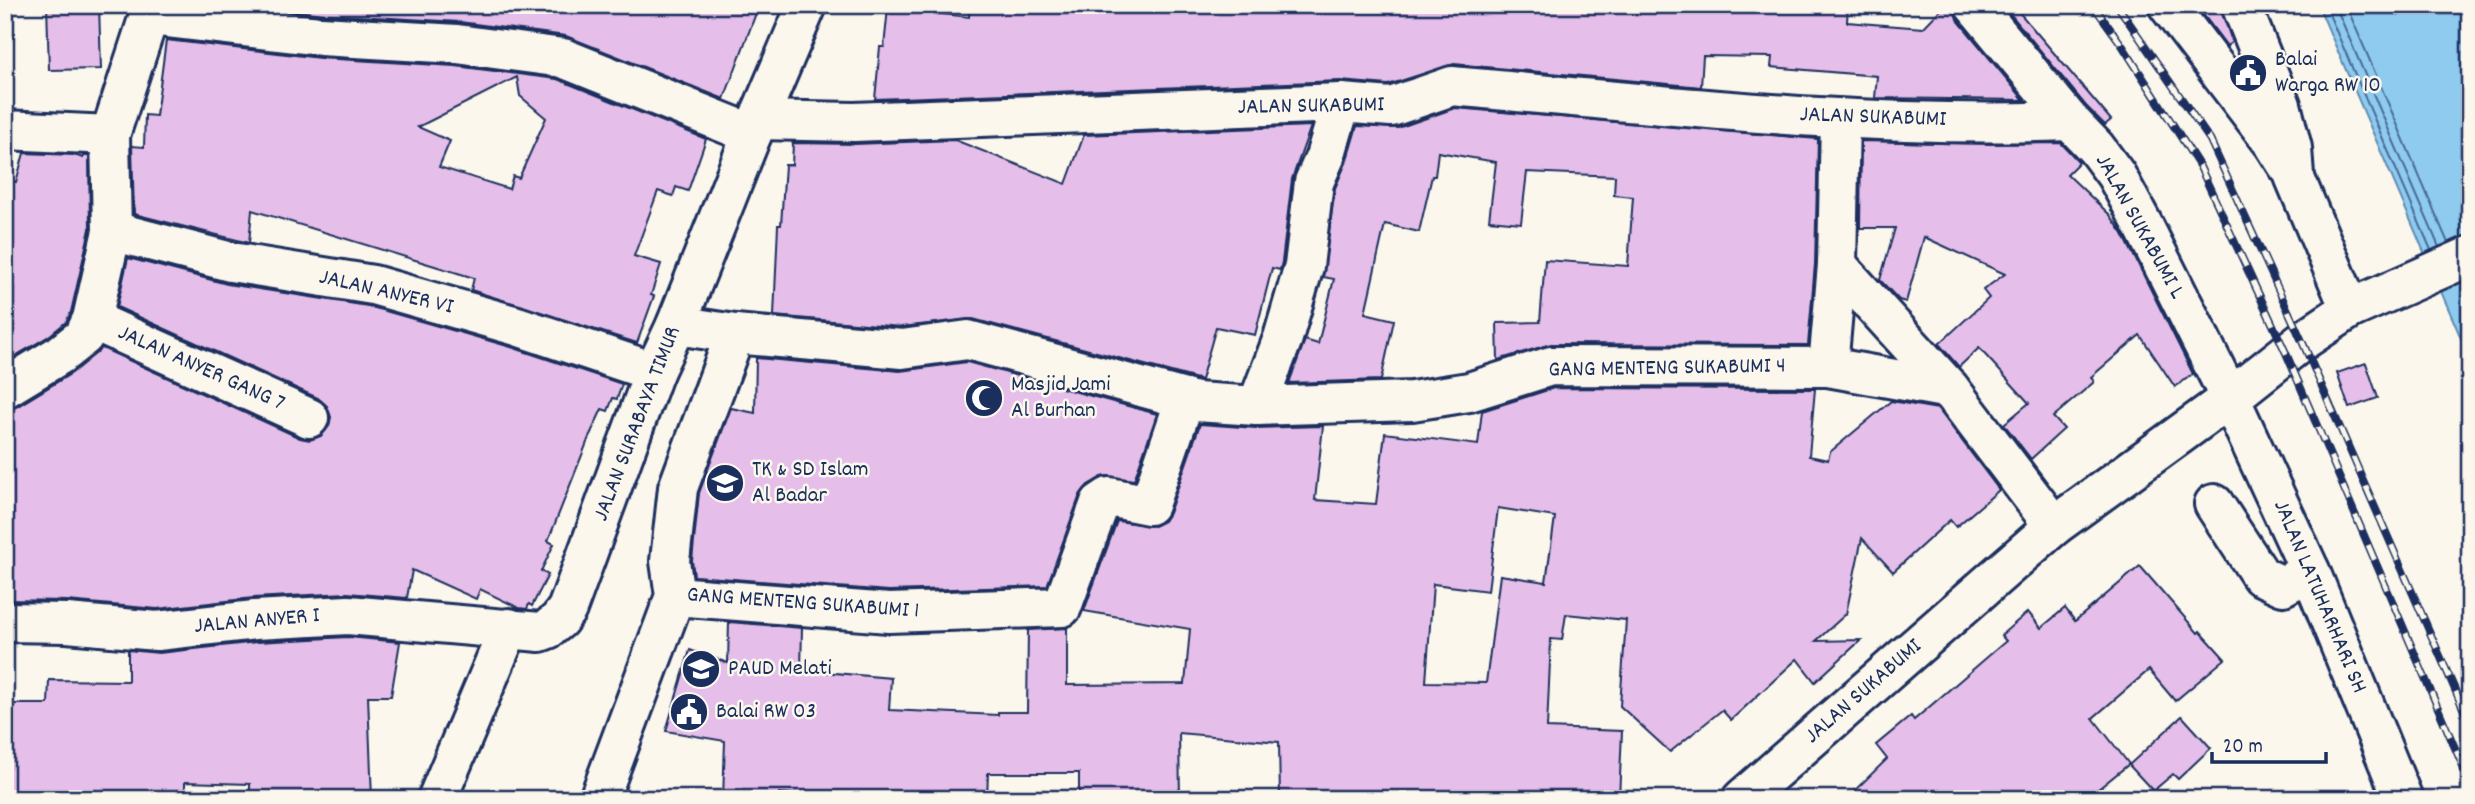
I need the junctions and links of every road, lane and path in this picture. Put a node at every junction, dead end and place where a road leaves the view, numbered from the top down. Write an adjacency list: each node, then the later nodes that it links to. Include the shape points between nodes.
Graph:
1 (807, 5): 9 (street, JALAN SURABAYA TIMUR)
2 (1974, 5): 8 (street, JALAN SUKABUMI L)
3 (2168, 5): 12 (street)
4 (2241, 5): 12 (street, via 2281,105)
5 (149, 10): 9 (street, via 321,36 457,44 563,58); 11 (street)
6 (1341, 103): 7 (street, JALAN SUKABUMI, via 1391,107 1452,86); 9 (street, JALAN SUKABUMI); 26 (street, via 1314,182 1304,265)
7 (1840, 119): 8 (street, JALAN SUKABUMI); 15 (street)
8 (2070, 121): 24 (street, JALAN SUKABUMI L, via 2116,175)
9 (755, 127): 18 (street, JALAN SURABAYA TIMUR)
10 (5, 130): 11 (street)
11 (110, 135): 13 (street)
12 (2294, 176): 16 (street)
13 (112, 231): 17 (street); 21 (street, JALAN ANYER VI, via 231,262 373,285)
14 (2470, 257): 16 (street, JALAN SUKABUMI)
15 (1837, 265): 20 (street); 23 (street)
16 (2361, 303): 24 (street, JALAN SUKABUMI, via 2286,353)
17 (92, 320): 22 (street, via 84,337); 27 (street, JALAN ANYER GANG 7)
18 (676, 325): 19 (street, GANG MENTENG SUKABUMI 4); 21 (street, JALAN SURABAYA TIMUR)
19 (735, 334): 25 (street, GANG MENTENG SUKABUMI 4, via 902,349 968,340); 31 (street, via 678,488 670,561)
20 (1828, 367): 23 (street, GANG MENTENG SUKABUMI 4); 26 (street, GANG MENTENG SUKABUMI 4, via 1552,366 1469,392 1412,401)
21 (654, 372): 33 (street, JALAN SURABAYA TIMUR, via 567,610 540,632)
22 (5, 387)
23 (1950, 389): 29 (street)
24 (2230, 398): 29 (street, JALAN SUKABUMI); 30 (street, JALAN LATUHARHARI SH)
25 (1185, 399): 26 (street, GANG MENTENG SUKABUMI 4); 31 (street, GANG MENTENG SUKABUMI 1, via 1149,505 1109,497 1100,503 1062,607 889,613)
26 (1258, 406)
27 (309, 418)
28 (2214, 504): 30 (street, via 2261,576 2283,586)
29 (2054, 526): 36 (street, JALAN SUKABUMI)
30 (2309, 571): 37 (street, JALAN LATUHARHARI SH)
31 (675, 596): 35 (street)
32 (5, 622): 33 (street, JALAN ANYER I, via 67,622 157,631 348,615)
33 (509, 628): 34 (street)
34 (437, 799)
35 (599, 799)
36 (1742, 799)
37 (2403, 799)

